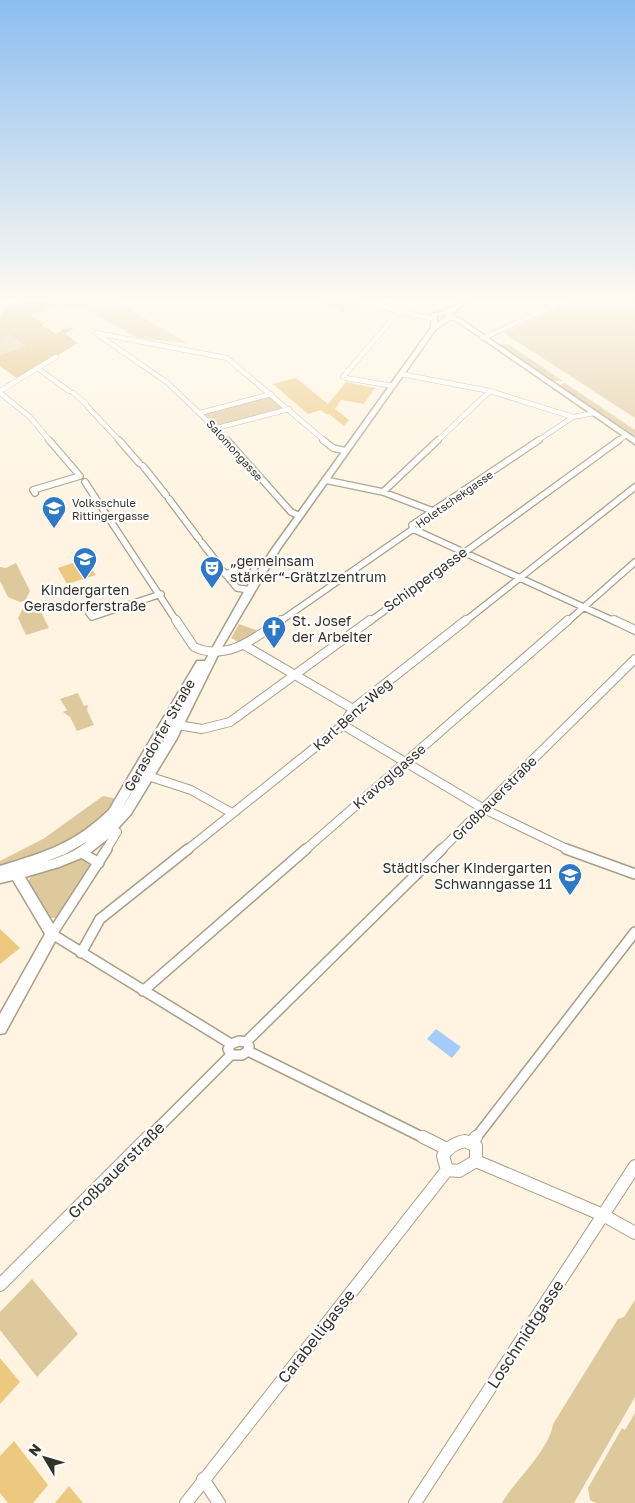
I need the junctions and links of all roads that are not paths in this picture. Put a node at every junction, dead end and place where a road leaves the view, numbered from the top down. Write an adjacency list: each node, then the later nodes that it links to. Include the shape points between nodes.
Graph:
1 (37, 368): 10 (street); 31 (street, via 87,406 141,464)
2 (147, 368): 13 (street, Salomongasse)
3 (238, 368): 11 (street, Salomongasse)
4 (350, 368): 8 (street, via 343,377)
5 (406, 368): 7 (main road, Gerasdorfer Straße)
6 (528, 368): 14 (main road)
7 (402, 374): 8 (main road, Gerasdorfer Straße); 9 (street)
8 (393, 386): 19 (main road, Gerasdorfer Straße)
9 (490, 391): 15 (street); 23 (street)
10 (0, 392): 24 (street, via 30,417 80,476 33,490)
11 (271, 394): 12 (street); 13 (street)
12 (289, 409): 16 (street); 19 (street, via 333,448)
13 (200, 413): 16 (street, Salomongasse)
14 (594, 413): 15 (street, Holetschekgasse); 17 (main road)
15 (573, 417): 25 (street, Holetschekgasse)
16 (217, 428): 26 (street, Salomongasse, via 291,512)
17 (626, 435): 18 (main road); 28 (street, Schippergasse)
18 (635, 442)
19 (346, 451): 20 (main road, Gerasdorfer Straße)
20 (325, 480): 23 (street); 26 (main road, Gerasdorfer Straße)
21 (85, 482): 34 (street)
22 (635, 487): 32 (street, Karl-Benz-Weg)
23 (383, 492): 25 (street)
24 (35, 493)
25 (432, 511): 27 (street, Holetschekgasse, via 412,525)
26 (300, 516): 33 (main road, Gerasdorfer Straße)
27 (413, 530): 28 (street); 38 (street, Holetschekgasse)
28 (462, 552): 32 (street); 41 (street, Schippergasse)
29 (635, 562): 35 (street, Kravoglgasse)
30 (247, 568): 31 (street)
31 (223, 570): 33 (street, via 237,588)
32 (519, 578): 35 (street); 42 (street, Karl-Benz-Weg)
33 (247, 590): 39 (main road, Gerasdorfer Straße)
34 (160, 594): 36 (street, via 92,617); 39 (street, via 194,647)
35 (584, 607): 37 (street); 45 (street, Kravoglgasse)
36 (89, 614)
37 (635, 630)
38 (244, 645): 39 (street, Holetschekgasse, via 231,650); 41 (street)
39 (212, 650): 43 (main road, Gerasdorfer Straße)
40 (635, 659): 47 (street, Großbauerstraße)
41 (294, 674): 42 (street); 43 (street, Schippergasse, via 222,725 202,729)
42 (353, 709): 44 (street, Karl-Benz-Weg)
43 (171, 724): 46 (main road, Gerasdorfer Straße)
44 (343, 725): 45 (street); 48 (street, Karl-Benz-Weg)
45 (405, 762): 47 (street); 59 (street, Kravoglgasse)
46 (143, 775): 48 (street, via 189,788); 50 (main road, Gerasdorfer Straße)
47 (484, 809): 53 (street, via 566,850); 61 (street, Großbauerstraße)
48 (232, 813): 58 (street, Karl-Benz-Weg, via 100,919)
49 (117, 832): 51 (street)
50 (79, 849): 51 (street); 52 (main road, Gerasdorfer Straße); 54 (main road, via 25,867)
51 (99, 863): 57 (street)
52 (0, 871)
53 (635, 874)
54 (17, 875): 55 (main road); 57 (main road)
55 (0, 878)
56 (635, 932): 63 (street)
57 (52, 934): 58 (street); 60 (main road)
58 (81, 953): 59 (street)
59 (143, 991): 62 (street)
60 (0, 1028)
61 (247, 1046): 62 (street, via 239,1041); 64 (street)
62 (231, 1050): 70 (street, Großbauerstraße)
63 (472, 1142): 64 (street, via 457,1142); 65 (street, via 476,1146)
64 (447, 1148): 67 (street, via 444,1156)
65 (476, 1161): 67 (street, via 468,1168); 68 (street)
66 (635, 1166): 68 (street, Loschmidtgasse)
67 (447, 1170): 71 (street, Carabelligasse)
68 (603, 1216): 69 (street); 74 (street, Loschmidtgasse)
69 (635, 1233)
70 (0, 1285)
71 (204, 1479): 72 (street, Carabelligasse); 73 (street)
72 (186, 1503)
73 (219, 1503)
74 (415, 1503)

